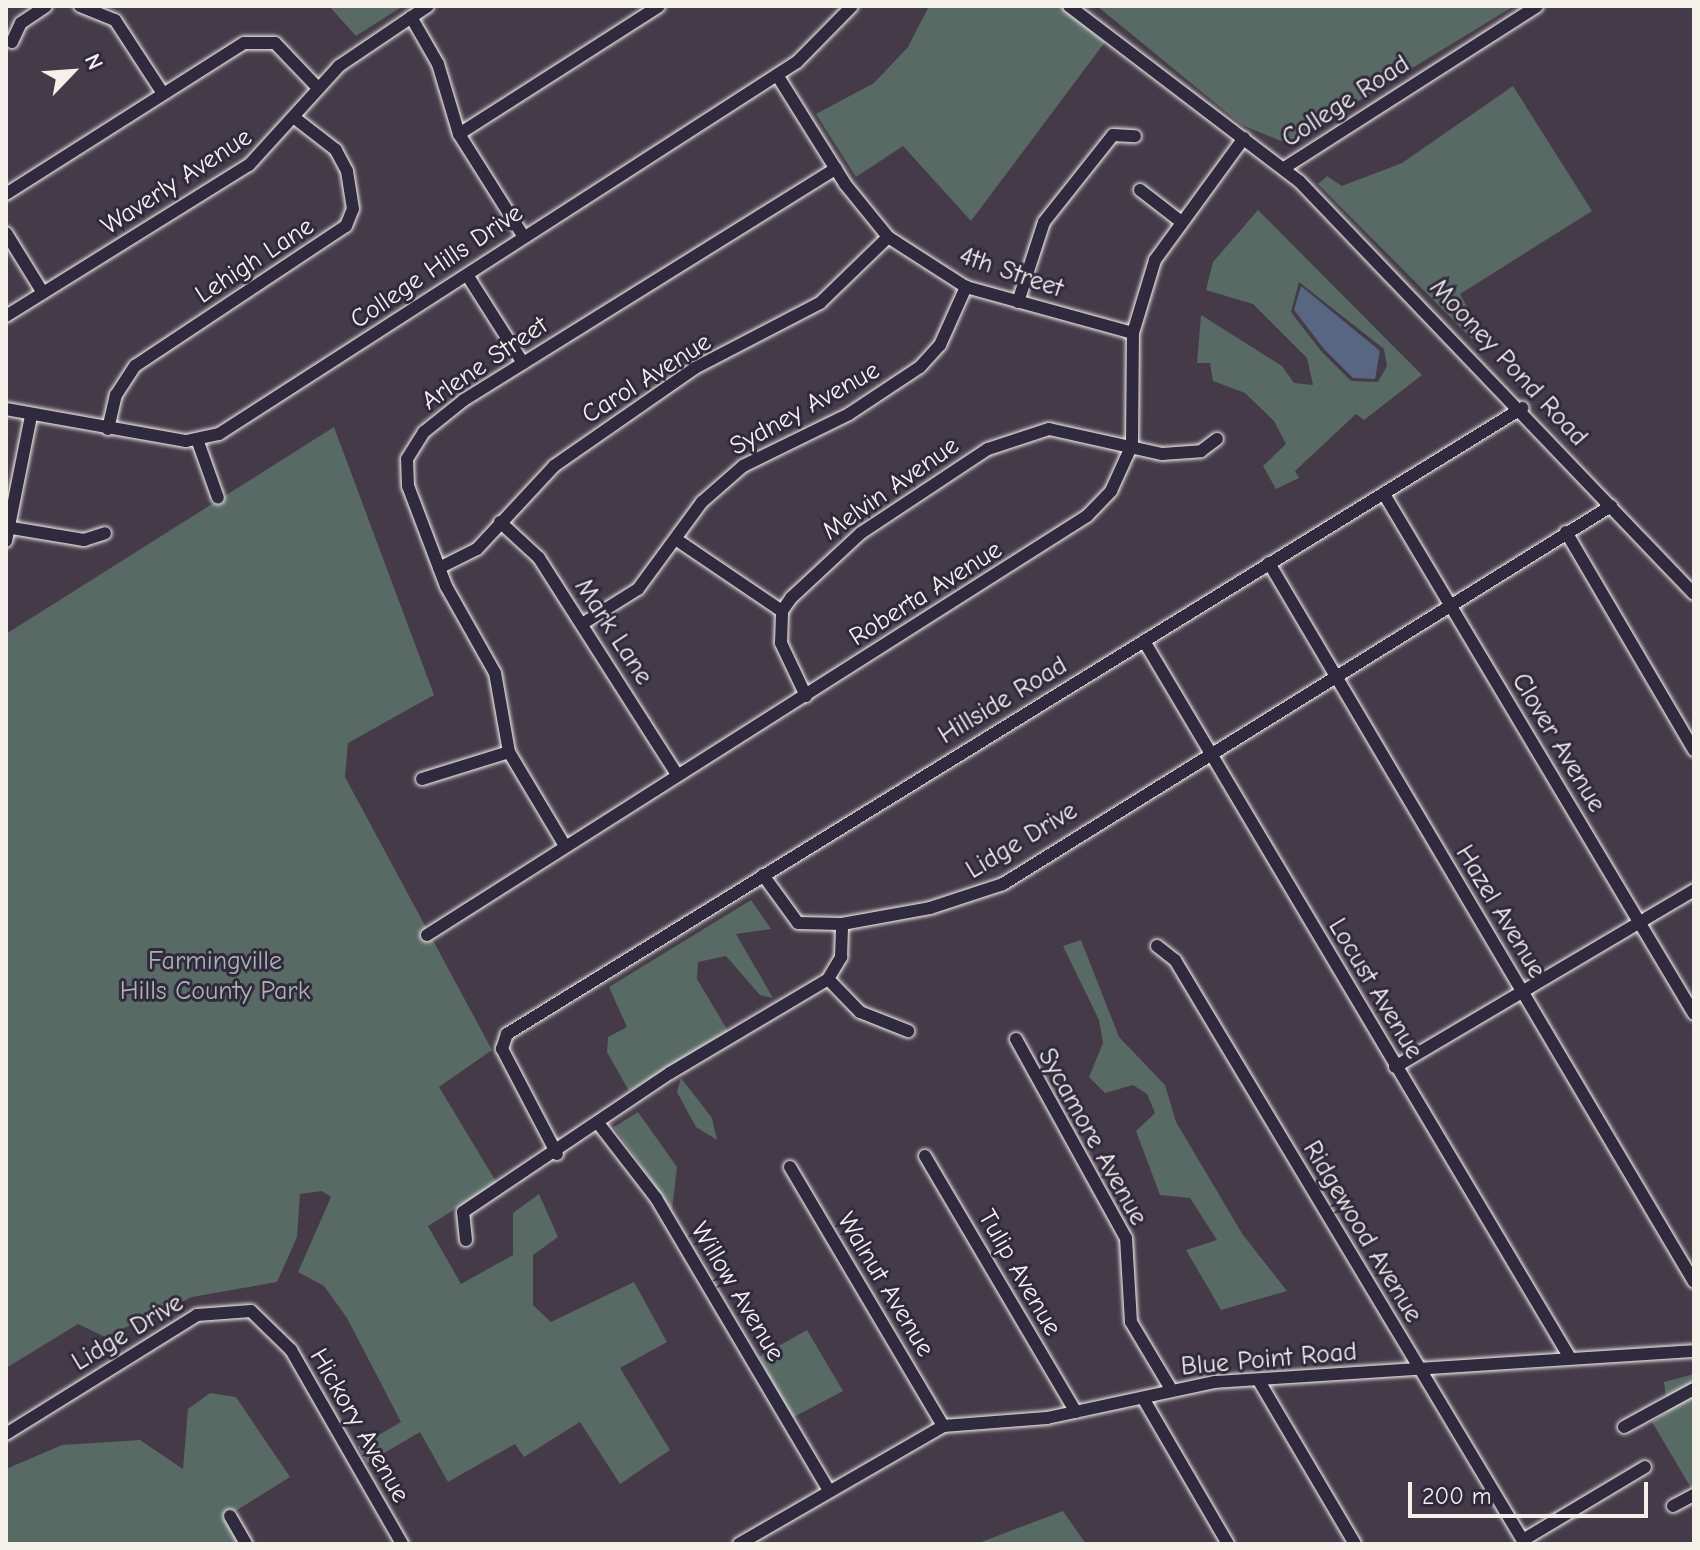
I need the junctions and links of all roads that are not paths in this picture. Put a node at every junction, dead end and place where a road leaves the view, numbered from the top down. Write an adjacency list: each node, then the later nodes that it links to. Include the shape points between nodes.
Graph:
1 (46, 6): 9 (street, via 21,23)
2 (80, 6): 12 (street, via 115,20)
3 (428, 6): 8 (street, Waverly Avenue)
4 (659, 6): 14 (street)
5 (852, 6): 10 (street, College Hills Drive)
6 (1069, 6): 16 (street, College Road)
7 (1537, 6): 18 (street, College Road)
8 (411, 17): 11 (street, Waverly Avenue); 14 (street, via 438,64)
9 (12, 42)
10 (777, 75): 17 (street, 4th Street); 23 (street, College Hills Drive)
11 (316, 86): 12 (street, via 275,43 259,40); 13 (street, Waverly Avenue)
12 (162, 92): 20 (street)
13 (296, 119): 27 (street, Waverly Avenue, via 249,165); 35 (street, Lehigh Lane, via 336,150 347,171 353,209 346,226 135,366 116,395)
14 (459, 134): 23 (street)
15 (1135, 136): 28 (street, via 1113,135 1044,222)
16 (1244, 138): 18 (street, College Road); 21 (street, Roberta Avenue)
17 (836, 168): 24 (street, 4th Street); 31 (street, Arlene Street)
18 (1284, 168): 32 (street, Mooney Pond Road)
19 (1140, 190): 21 (street)
20 (6, 194)
21 (1179, 220): 30 (street, Roberta Avenue, via 1155,260)
22 (6, 233): 27 (street)
23 (522, 234): 25 (street, College Hills Drive)
24 (888, 237): 26 (street, 4th Street); 42 (street, Carol Avenue, via 820,303 695,368 563,459)
25 (469, 278): 31 (street); 37 (street, College Hills Drive, via 251,417)
26 (966, 287): 28 (street, 4th Street); 46 (street, Sydney Avenue, via 940,345 920,367 849,414 743,466 702,502)
27 (43, 293): 29 (street, Waverly Avenue)
28 (1018, 302): 30 (street, 4th Street)
29 (6, 316)
30 (1133, 333): 38 (street, Roberta Avenue)
31 (523, 363): 49 (street, Arlene Street, via 441,417 413,445 408,486)
32 (1522, 408): 39 (street, Hillside Road); 41 (street, Mooney Pond Road)
33 (6, 409): 34 (street)
34 (31, 416): 35 (street); 43 (street)
35 (108, 429): 37 (street)
36 (1217, 439): 38 (street, Melvin Avenue, via 1183,455)
37 (198, 442): 40 (street)
38 (1132, 445): 52 (street, Melvin Avenue, via 1049,429 1007,439 861,533); 56 (street, Roberta Avenue, via 1111,491 1087,516)
39 (1384, 494): 48 (street, Hillside Road); 51 (street, Clover Avenue)
40 (218, 498)
41 (1611, 506): 44 (street, Lidge Drive); 50 (street, Mooney Pond Road)
42 (500, 522): 49 (street, Carol Avenue, via 477,549); 53 (street, Mark Lane, via 539,558)
43 (8, 527): 45 (street, via 84,540); 47 (street)
44 (1566, 532): 51 (street, Lidge Drive); 57 (street)
45 (105, 533)
46 (677, 540): 52 (street); 53 (street, Sydney Avenue, via 638,589)
47 (6, 541)
48 (1269, 563): 54 (street, Hillside Road); 55 (street, Hazel Avenue)
49 (439, 568): 59 (street, Arlene Street, via 495,673)
50 (1694, 594)
51 (1449, 603): 55 (street, Lidge Drive); 65 (street, Clover Avenue)
52 (782, 611): 56 (street, via 784,657)
53 (582, 624): 60 (street, Mark Lane)
54 (1144, 641): 58 (street, Locust Avenue); 63 (street, Hillside Road)
55 (1333, 673): 58 (street, Lidge Drive); 70 (street, Hazel Avenue)
56 (806, 696): 60 (street, Roberta Avenue)
57 (1694, 750)
58 (1208, 751): 66 (street, Lidge Drive, via 979,895); 74 (street, Locust Avenue)
59 (509, 752): 61 (street); 62 (street, Arlene Street)
60 (677, 775): 62 (street, Roberta Avenue)
61 (422, 779)
62 (565, 846): 67 (street, Roberta Avenue)
63 (763, 875): 66 (street, Lidge Drive, via 798,923); 76 (street, Hillside Road, via 507,1034 502,1049)
64 (1694, 890): 65 (street)
65 (1640, 923): 70 (street); 71 (street, Clover Avenue)
66 (842, 924): 69 (street, via 841,957)
67 (427, 935)
68 (1157, 946): 84 (street, Ridgewood Avenue, via 1175,960)
69 (828, 979): 72 (street, via 860,1012); 75 (street)
70 (1521, 991): 74 (street); 80 (street, Hazel Avenue)
71 (1694, 1014)
72 (908, 1031)
73 (1016, 1039): 86 (street, Sycamore Avenue, via 1126,1238 1131,1322)
74 (1395, 1067): 83 (street, Locust Avenue)
75 (598, 1123): 76 (street); 94 (street, Willow Avenue, via 656,1198)
76 (557, 1154): 79 (street, via 463,1212)
77 (925, 1156): 89 (street, Tulip Avenue)
78 (790, 1167): 90 (street, Walnut Avenue)
79 (466, 1240)
80 (1694, 1282)
81 (278, 1331): 92 (street, Lidge Drive, via 251,1311 197,1315); 100 (street, Hickory Avenue)
82 (1694, 1351): 83 (street, Blue Point Road)
83 (1570, 1358): 84 (street, Blue Point Road)
84 (1418, 1370): 85 (street, Blue Point Road); 98 (street, Ridgewood Avenue)
85 (1259, 1381): 86 (street, Blue Point Road); 103 (street)
86 (1171, 1389): 88 (street, Blue Point Road)
87 (1694, 1389): 91 (street)
88 (1143, 1398): 89 (street, Blue Point Road); 102 (street)
89 (1076, 1412): 90 (street, Blue Point Road)
90 (943, 1426): 94 (street, Blue Point Road)
91 (1624, 1427)
92 (6, 1434)
93 (1645, 1467): 98 (street)
94 (828, 1489): 101 (street, Blue Point Road)
95 (1694, 1495): 96 (street)
96 (1673, 1506)
97 (230, 1516): 99 (street)
98 (1524, 1542)
99 (246, 1544)
100 (402, 1544)
101 (739, 1544)
102 (1228, 1544)
103 (1355, 1544)

